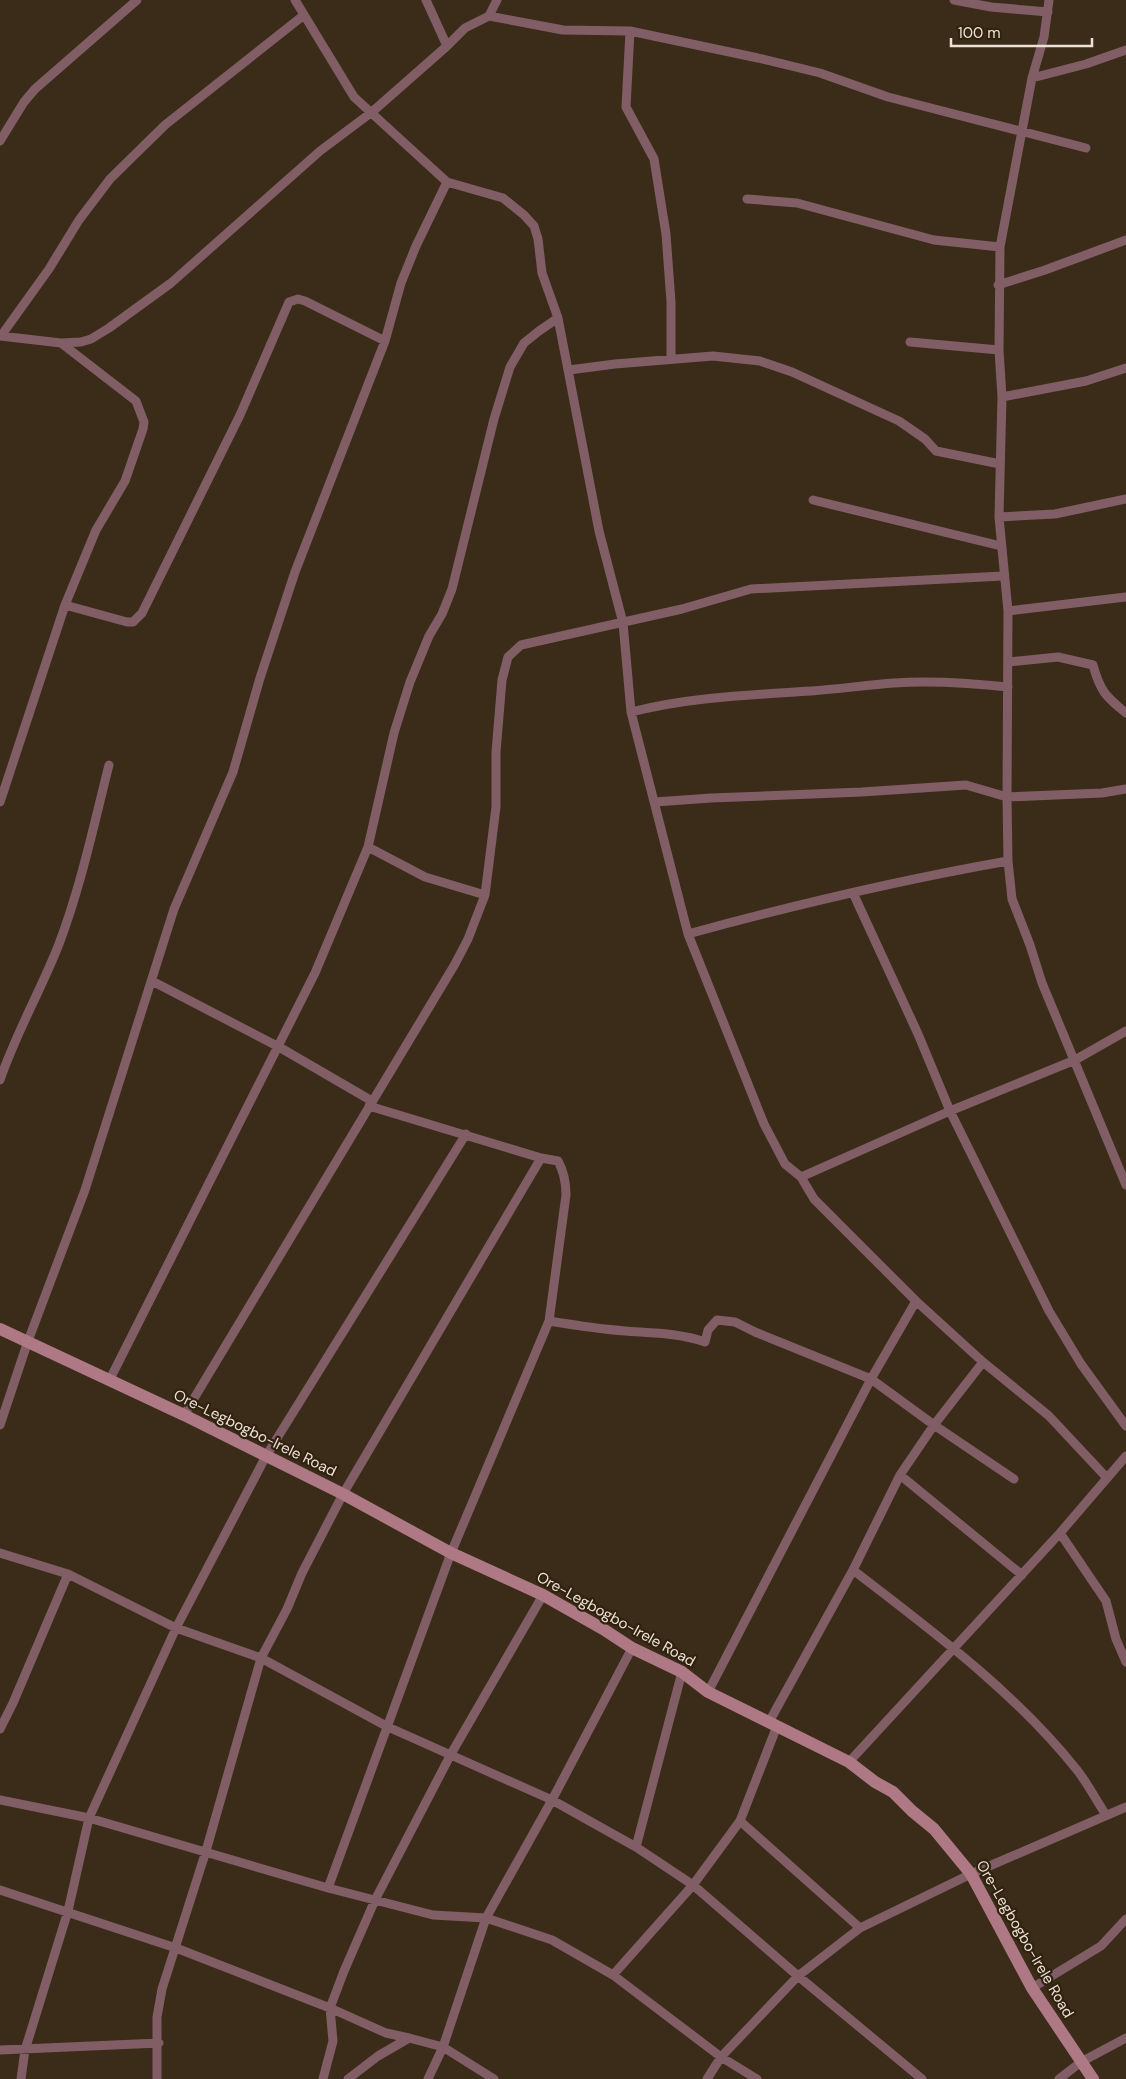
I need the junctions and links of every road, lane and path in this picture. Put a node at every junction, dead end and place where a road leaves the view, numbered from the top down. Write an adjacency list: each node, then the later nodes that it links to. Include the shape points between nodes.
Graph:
1 (137, 0): 16 (street, via 35,89)
2 (295, 0): 8 (street)
3 (426, 0): 11 (street)
4 (497, 0): 9 (street)
5 (954, 0): 7 (street)
6 (1049, 0): 7 (street)
7 (1048, 12): 13 (street)
8 (304, 15): 14 (street, via 354,97); 24 (street, via 165,125 110,179)
9 (489, 16): 10 (street, via 563,30); 11 (street, via 465,28)
10 (630, 31): 15 (street, via 820,73 888,97); 29 (street, via 626,107 654,159 666,234)
11 (447, 46): 14 (street)
12 (1126, 50): 13 (street)
13 (1032, 78): 15 (street)
14 (372, 112): 18 (street); 27 (street, via 320,151 171,283 129,315 91,338)
15 (1022, 132): 17 (street); 21 (street)
16 (0, 141)
17 (1086, 148)
18 (448, 182): 23 (street, via 504,198 530,220 538,239 542,273); 25 (street, via 401,283)
19 (747, 199): 21 (street, via 796,203 934,240)
20 (1126, 240): 22 (street)
21 (1000, 248): 22 (street)
22 (998, 285): 28 (street)
23 (558, 318): 31 (street); 52 (street, via 524,343 501,392 452,589 429,636 396,725)
24 (1, 336): 27 (street)
25 (385, 341): 40 (street, via 305,301 288,302 240,415 142,613 133,622 128,622); 57 (street, via 295,572 233,772 174,909)
26 (910, 342): 28 (street)
27 (61, 343): 40 (street, via 136,400 144,422 125,480 96,530)
28 (999, 350): 32 (street)
29 (671, 358): 31 (street); 33 (street, via 713,356 760,361 792,372 899,421 936,451)
30 (1126, 368): 32 (street, via 1086,381)
31 (569, 370): 42 (street, via 599,531)
32 (1002, 397): 33 (street)
33 (1000, 464): 36 (street)
34 (1126, 499): 36 (street, via 1056,514)
35 (813, 500): 37 (street)
36 (999, 517): 37 (street)
37 (1001, 546): 38 (street)
38 (1004, 576): 41 (street); 42 (street, via 750,590)
39 (1126, 597): 41 (street)
40 (65, 605): 50 (street)
41 (1008, 612): 43 (street)
42 (623, 623): 45 (street); 55 (street, via 529,642 508,657 502,680 496,752 496,807)
43 (1008, 662): 44 (street); 46 (street, via 1058,657 1093,665 1098,686)
44 (1008, 687): 45 (street, via 896,683 701,698); 49 (street)
45 (631, 712): 51 (street)
46 (1126, 713)
47 (109, 764): 61 (street, via 65,926)
48 (1126, 789): 49 (street, via 1102,793)
49 (1007, 796): 51 (street, via 966,785); 53 (street)
50 (0, 802)
51 (656, 802): 56 (street)
52 (368, 847): 55 (street, via 425,877); 59 (street, via 316,973)
53 (1008, 862): 54 (street, via 929,875); 60 (street, via 1012,899 1042,983)
54 (853, 893): 56 (street); 63 (street)
55 (485, 895): 62 (street, via 455,964)
56 (688, 934): 66 (street, via 764,1124 785,1164)
57 (152, 981): 59 (street); 71 (street, via 85,1190)
58 (1126, 1031): 60 (street)
59 (279, 1047): 62 (street); 74 (street)
60 (1075, 1060): 63 (street); 67 (street)
61 (0, 1080)
62 (371, 1104): 64 (street); 75 (street)
63 (950, 1111): 66 (street); 78 (street, via 1049,1311)
64 (466, 1134): 65 (street); 79 (street)
65 (541, 1158): 69 (street, via 558,1161 566,1183); 84 (street)
66 (801, 1177): 68 (street, via 814,1199)
67 (1126, 1184)
68 (916, 1301): 72 (street); 73 (street)
69 (549, 1321): 73 (street, via 674,1335 705,1342 712,1324 723,1319); 87 (street)
70 (0, 1328): 71 (main road, Ore-Legbogbo-Irele Road)
71 (28, 1341): 74 (main road, Ore-Legbogbo-Irele Road); 76 (street)
72 (983, 1362): 77 (street); 83 (street, via 1049,1416)
73 (871, 1379): 77 (street); 98 (street)
74 (110, 1381): 75 (main road, Ore-Legbogbo-Irele Road)
75 (184, 1415): 79 (main road, Ore-Legbogbo-Irele Road)
76 (0, 1425)
77 (934, 1425): 81 (street); 82 (street)
78 (1126, 1426)
79 (266, 1456): 84 (main road, Ore-Legbogbo-Irele Road); 92 (street)
80 (1126, 1456): 83 (street)
81 (900, 1475): 88 (street); 90 (street)
82 (1014, 1478)
83 (1107, 1478): 85 (street)
84 (343, 1494): 87 (main road, Ore-Legbogbo-Irele Road); 95 (street)
85 (1060, 1533): 90 (street); 96 (street, via 1106,1601)
86 (0, 1553): 89 (street)
87 (451, 1553): 91 (main road, Ore-Legbogbo-Irele Road); 100 (street)
88 (853, 1570): 94 (street); 99 (street)
89 (68, 1574): 92 (street); 101 (street)
90 (1022, 1575): 94 (street)
91 (543, 1595): 93 (main road, Ore-Legbogbo-Irele Road); 102 (street)
92 (176, 1628): 95 (street); 108 (street)
93 (632, 1648): 97 (main road, Ore-Legbogbo-Irele Road); 105 (street)
94 (955, 1649): 103 (street); 107 (street, via 1026,1714 1058,1749)
95 (261, 1658): 100 (street); 111 (street)
96 (1126, 1662)
97 (682, 1672): 98 (main road, Ore-Legbogbo-Irele Road); 110 (street)
98 (708, 1692): 99 (main road, Ore-Legbogbo-Irele Road)
99 (773, 1724): 103 (main road, Ore-Legbogbo-Irele Road); 109 (street)
100 (388, 1727): 102 (street); 114 (street)
101 (0, 1728)
102 (451, 1754): 105 (street); 116 (street)
103 (849, 1762): 112 (main road, Ore-Legbogbo-Irele Road, via 904,1801 912,1812 934,1829)
104 (0, 1800): 108 (street)
105 (552, 1800): 110 (street); 118 (street)
106 (1126, 1807): 107 (street)
107 (1106, 1815): 112 (street)
108 (89, 1818): 111 (street); 117 (street)
109 (740, 1821): 113 (street); 120 (street)
110 (636, 1847): 113 (street)
111 (206, 1851): 114 (street); 121 (street)
112 (971, 1874): 120 (street); 124 (main road, Ore-Legbogbo-Irele Road)
113 (693, 1885): 122 (street); 123 (street)
114 (328, 1888): 116 (street)
115 (0, 1890): 117 (street)
116 (375, 1900): 118 (street, via 433,1915); 125 (street)
117 (68, 1911): 121 (street); 131 (street)
118 (486, 1918): 122 (street, via 552,1940); 129 (street)
119 (1126, 1919): 124 (street, via 1100,1946)
120 (860, 1928): 123 (street)
121 (176, 1948): 125 (street); 128 (street, via 162,1989 157,2017)
122 (613, 1974): 132 (street)
123 (798, 1976): 132 (street); 142 (street)
124 (1032, 1988): 133 (main road, Ore-Legbogbo-Irele Road)
125 (330, 2008): 126 (street, via 386,2033); 136 (street, via 333,2042)
126 (409, 2038): 129 (street); 137 (street)
127 (1126, 2038): 133 (street)
128 (159, 2043): 131 (street); 135 (street)
129 (443, 2047): 138 (street); 139 (street)
130 (0, 2050): 131 (street)
131 (24, 2050): 134 (street)
132 (722, 2057): 140 (street); 141 (street)
133 (1082, 2062): 143 (street); 144 (main road, Ore-Legbogbo-Irele Road)
134 (21, 2079)
135 (158, 2079)
136 (322, 2079)
137 (348, 2079)
138 (428, 2079)
139 (494, 2079)
140 (707, 2079)
141 (757, 2079)
142 (922, 2079)
143 (1059, 2079)
144 (1093, 2079)

